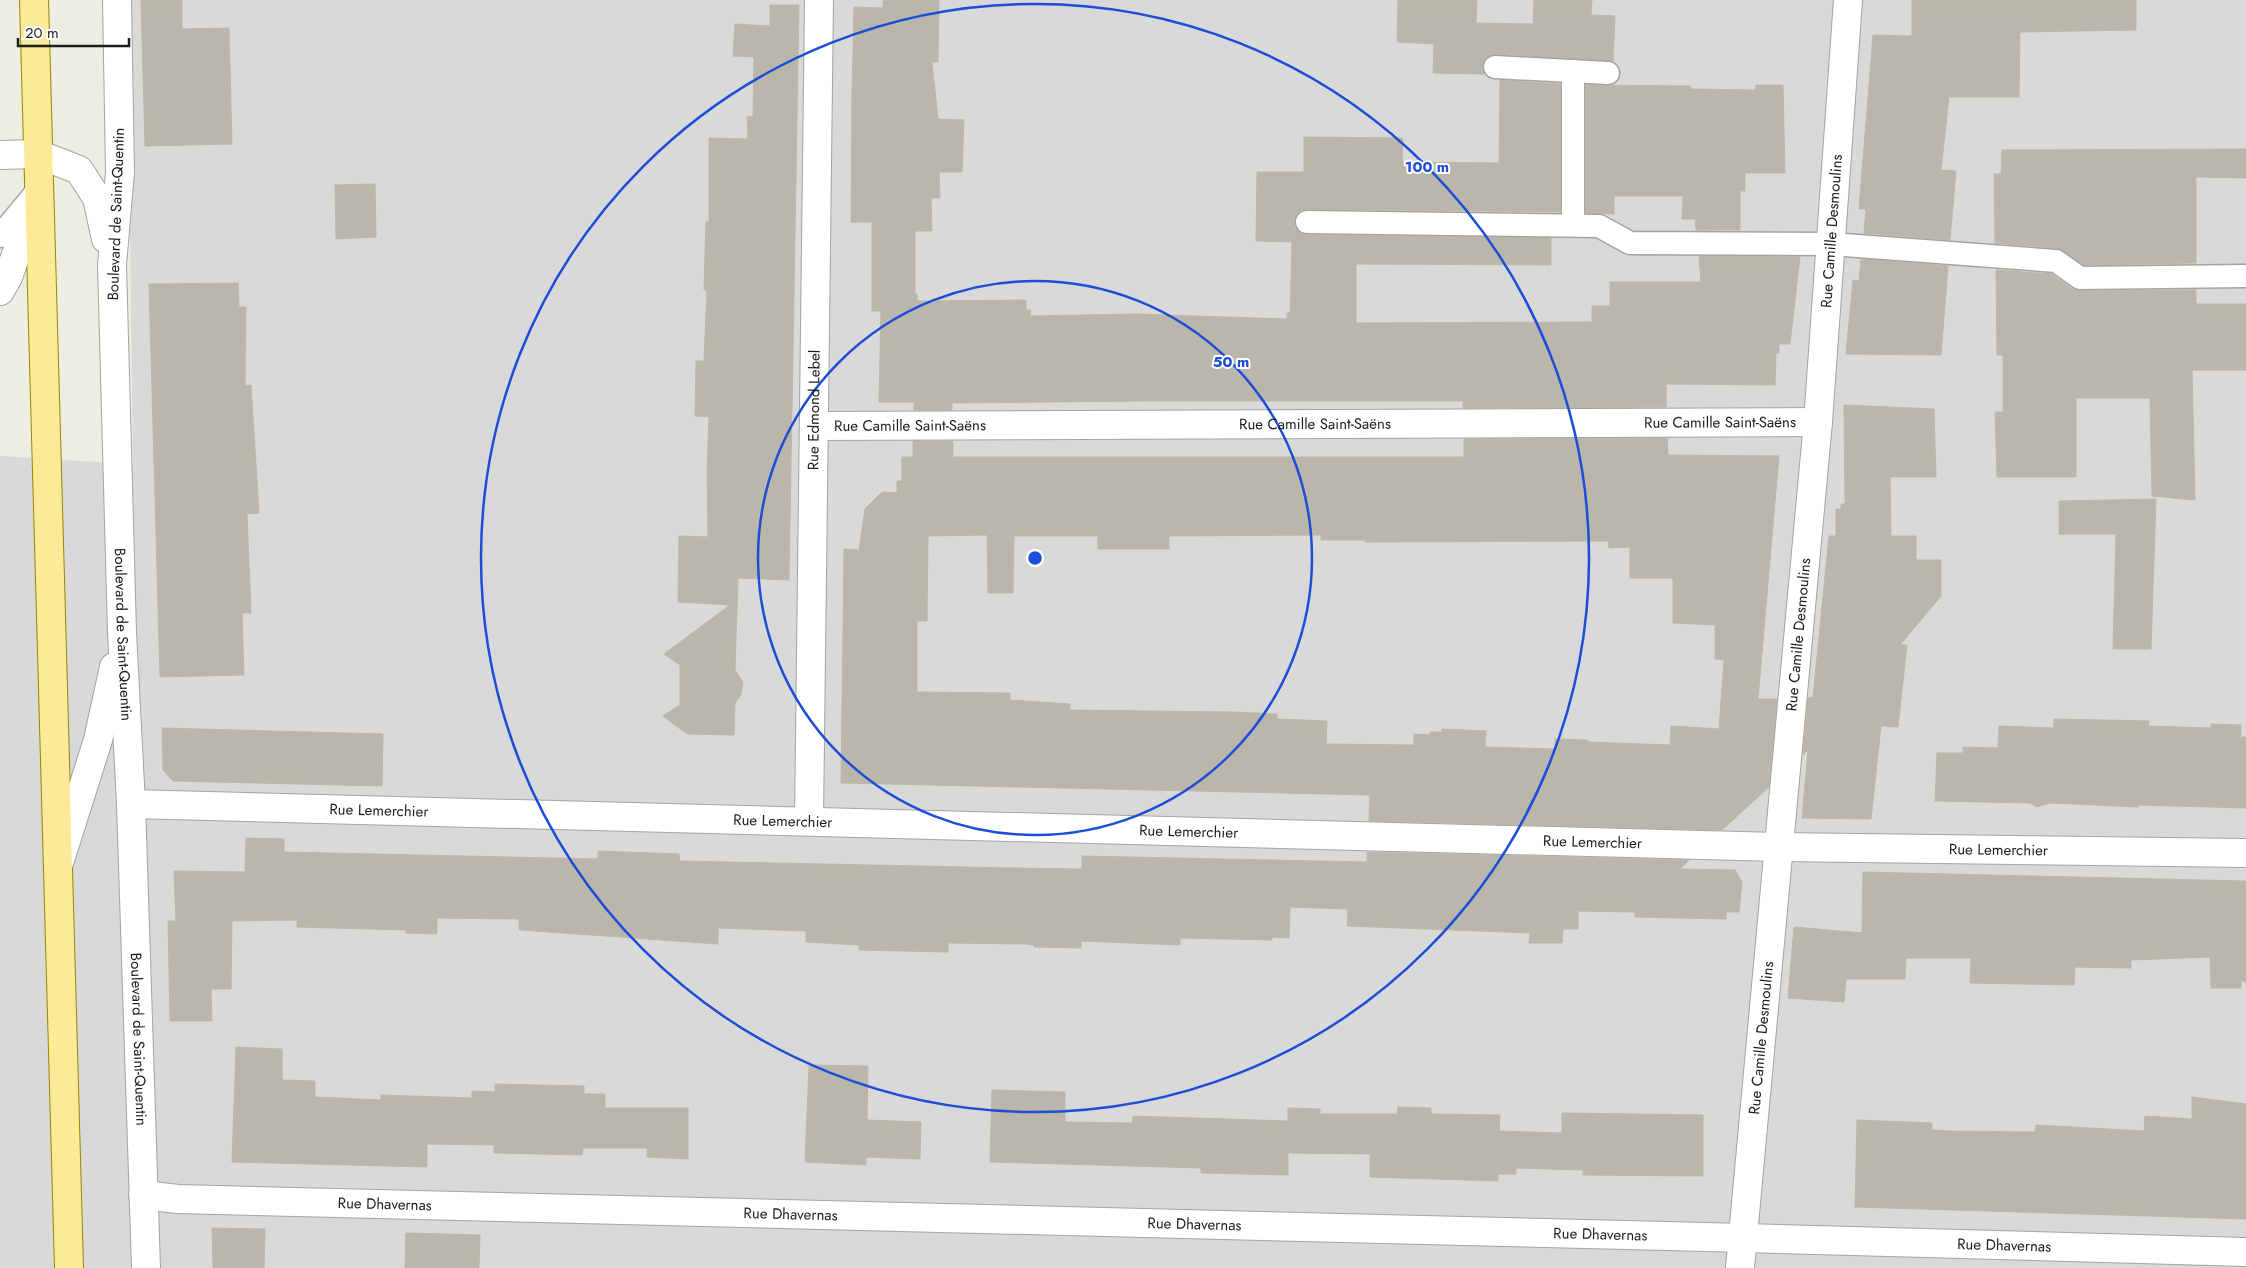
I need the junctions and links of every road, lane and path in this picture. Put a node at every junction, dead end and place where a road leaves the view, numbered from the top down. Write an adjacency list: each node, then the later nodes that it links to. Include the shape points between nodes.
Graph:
1 (34, 0): 8 (main road)
2 (117, 0): 15 (street, Boulevard de Saint-Quentin, via 120,172)
3 (819, 0): 19 (street, Rue Edmond Lebel)
4 (1848, 0): 14 (street, Rue Camille Desmoulins)
5 (1495, 67): 6 (lane)
6 (1573, 71): 7 (lane); 12 (lane)
7 (1608, 73)
8 (38, 154): 9 (street); 10 (main road); 15 (street, via 79,170 97,198)
9 (0, 155)
10 (39, 188): 13 (lane); 17 (street, via 8,277); 25 (main road)
11 (1307, 222): 12 (lane)
12 (1573, 225): 14 (lane, via 1599,226 1630,243)
13 (0, 236)
14 (1831, 244): 16 (lane, via 2056,261 2080,278); 18 (street, Rue Camille Desmoulins)
15 (112, 265): 20 (street, Boulevard de Saint-Quentin)
16 (2246, 276)
17 (0, 291)
18 (1818, 422): 19 (street, Rue Camille Saint-Saëns); 23 (street, Rue Camille Desmoulins)
19 (814, 426): 22 (street, Rue Edmond Lebel)
20 (122, 632): 21 (street, Boulevard de Saint-Quentin); 25 (street, via 98,740)
21 (131, 804): 22 (street, Rue Lemerchier); 26 (street, Boulevard de Saint-Quentin)
22 (808, 820): 23 (street, Rue Lemerchier)
23 (1778, 847): 24 (street, Rue Lemerchier); 27 (street, Rue Camille Desmoulins)
24 (2246, 853)
25 (58, 867): 29 (main road)
26 (143, 1195): 27 (street, Rue Dhavernas, via 178,1199); 30 (street, Boulevard de Saint-Quentin)
27 (1741, 1238): 28 (street, Rue Dhavernas); 31 (street, Rue Camille Desmoulins)
28 (2246, 1252)
29 (69, 1268)
30 (146, 1268)
31 (1740, 1268)

